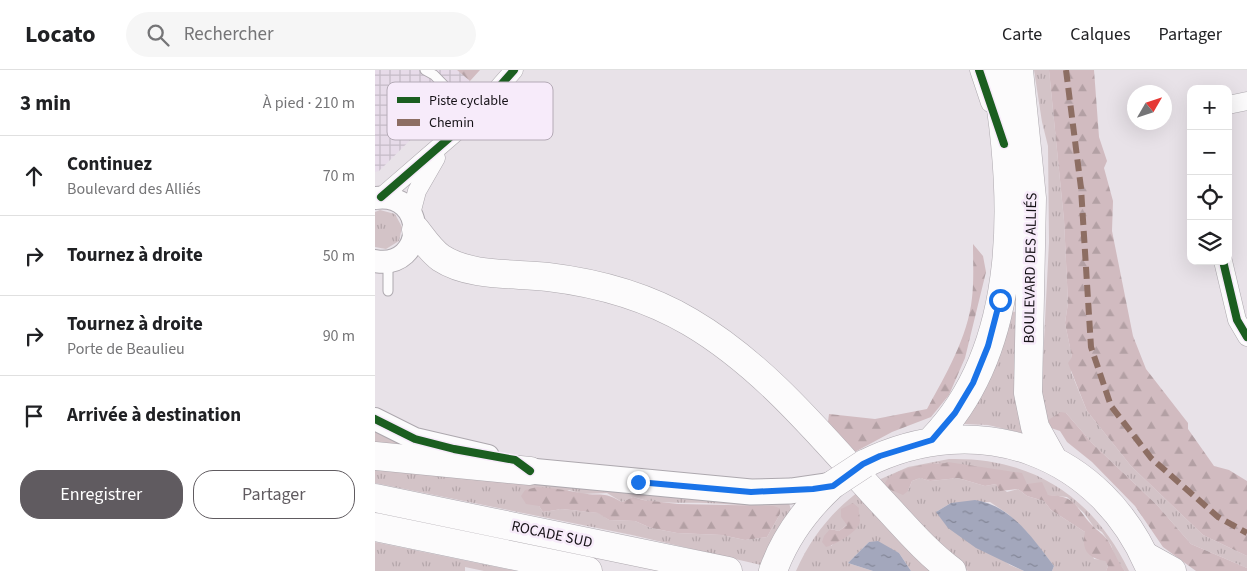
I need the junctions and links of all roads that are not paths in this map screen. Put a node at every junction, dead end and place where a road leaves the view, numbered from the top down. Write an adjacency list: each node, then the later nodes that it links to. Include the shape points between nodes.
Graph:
1 (425, 70): 6 (lane)
2 (514, 70): 7 (street)
3 (979, 70): 12 (street)
4 (995, 70): 12 (main road, BOULEVARD DES ALLIÉS)
5 (1019, 70): 22 (main road, BOULEVARD DES ALLIÉS, via 1032,198 1028,393 1035,427)
6 (441, 82)
7 (504, 82)
8 (1247, 102): 9 (street)
9 (1232, 104)
10 (449, 140): 13 (street)
11 (450, 140): 14 (street, via 423,177)
12 (1004, 144): 20 (main road, BOULEVARD DES ALLIÉS, via 1007,249 993,330 964,400)
13 (378, 198): 14 (street, via 399,201)
14 (413, 222): 15 (street, via 410,248 397,259); 31 (main road, via 441,258 468,270 547,277 608,288 663,307 699,328 735,353 777,391 921,544)
15 (381, 261): 17 (lane)
16 (1224, 265): 18 (street, via 1237,320)
17 (388, 291)
18 (1247, 337)
19 (375, 419): 23 (street, via 415,439 454,450 515,460)
20 (932, 440): 22 (main road, via 995,441 1025,448); 24 (main road, bridge, via 897,449 863,464)
21 (375, 456): 23 (main road)
22 (1054, 460): 27 (main road, via 1101,494 1126,523)
23 (530, 471): 24 (main road, via 751,492)
24 (833, 486): 30 (main road, via 800,520)
25 (375, 498): 29 (main road, ROCADE SUD)
26 (375, 527): 28 (main road, ROCADE SUD)
27 (1148, 564): 32 (main road)
28 (588, 571)
29 (729, 571)
30 (773, 571)
31 (952, 571)
32 (1171, 571)

